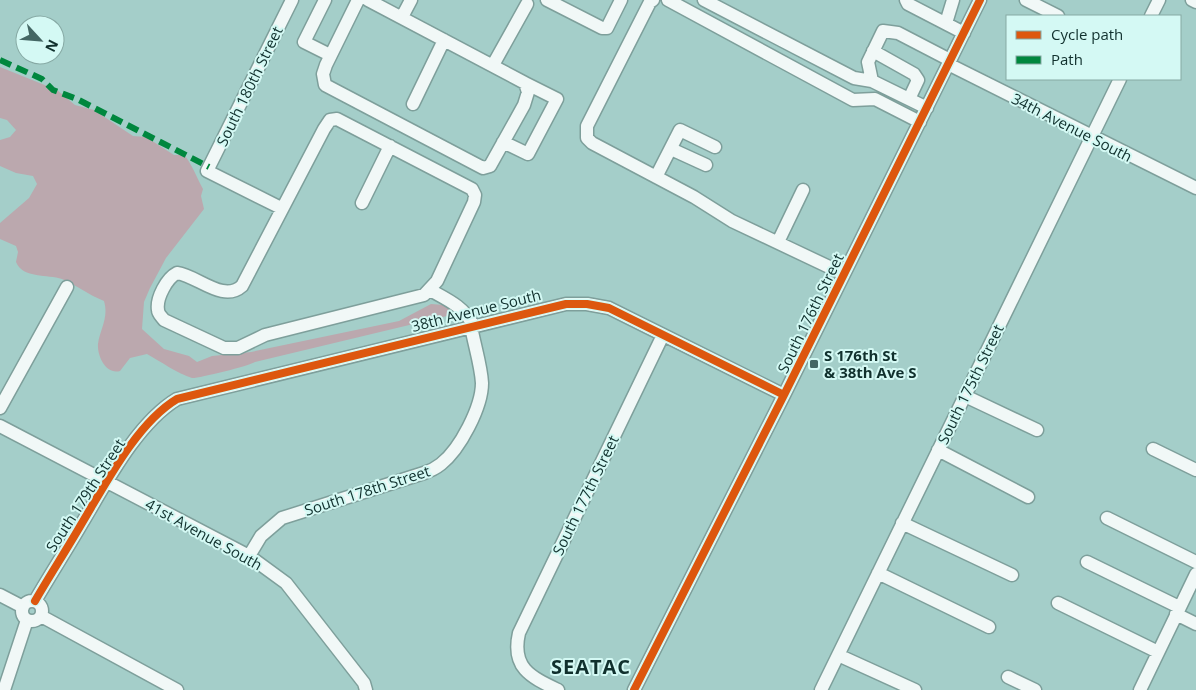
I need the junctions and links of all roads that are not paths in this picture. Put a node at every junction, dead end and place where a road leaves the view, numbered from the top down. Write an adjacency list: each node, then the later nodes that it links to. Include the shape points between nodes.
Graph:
1 (292, 0): 46 (street, South 180th Street, via 207,171)
2 (325, 0): 26 (street, via 304,42)
3 (358, 0): 26 (street)
4 (368, 0): 21 (street)
5 (410, 0): 21 (street)
6 (546, 0): 7 (street, via 602,28 606,28)
7 (621, 0)
8 (653, 0): 42 (street, via 587,126 587,138)
9 (668, 0): 35 (street, via 853,100 868,98)
10 (704, 0): 30 (street, via 854,78)
11 (906, 0): 22 (street)
12 (953, 0): 22 (street)
13 (980, 0): 23 (street, South 176th Street)
14 (1026, 0): 19 (street)
15 (1159, 0): 20 (street)
16 (1192, 0): 17 (street)
17 (1196, 2)
18 (526, 4): 28 (street)
19 (1056, 15)
20 (1152, 15)
21 (402, 18): 24 (street)
22 (946, 23): 23 (street)
23 (964, 32): 27 (street, South 176th Street)
24 (444, 40): 28 (street); 33 (street)
25 (873, 51): 27 (street, 34th Avenue South, via 883,31 890,31); 30 (street, via 868,62); 32 (street, via 914,74 918,80)
26 (330, 55): 37 (street, via 323,74 325,85 483,168 490,166)
27 (949, 62): 34 (street, South 176th Street); 36 (street, 34th Avenue South)
28 (493, 66): 31 (street)
29 (1120, 80): 36 (street, South 175th Street)
30 (872, 81): 32 (street)
31 (525, 83): 37 (street, via 528,92 524,105); 37 (street, via 557,99 528,154)
32 (909, 99): 34 (street)
33 (413, 104)
34 (927, 108): 35 (street, South 176th Street)
35 (920, 122): 48 (street, South 176th Street)
36 (1092, 137): 43 (street, 34th Avenue South); 54 (street, South 175th Street)
37 (503, 142)
38 (390, 146): 45 (street); 46 (street, via 337,120 330,120); 50 (street, via 472,189 475,195)
39 (715, 147): 40 (street, via 680,130)
40 (670, 149): 41 (street); 42 (street)
41 (706, 165)
42 (656, 177): 47 (street)
43 (1196, 188)
44 (803, 190): 47 (street)
45 (362, 203)
46 (281, 208): 50 (street, via 242,286 225,293 177,273 171,276 158,300 158,312 164,320 224,348 238,348 265,335)
47 (778, 242): 48 (street)
48 (844, 274): 53 (street, South 176th Street)
49 (67, 287): 55 (street)
50 (430, 290): 51 (street, via 457,305 468,315)
51 (472, 326): 52 (street, 38th Avenue South, via 553,305 587,304 609,308); 56 (street, 38th Avenue South, via 178,400); 66 (street, South 178th Street, via 482,383 478,406 470,425 441,464 424,473 282,518 261,536)
52 (663, 335): 53 (street, 38th Avenue South); 87 (street, South 177th Street, via 518,633 516,645 524,669 532,677)
53 (784, 395): 88 (street, South 176th Street)
54 (965, 396): 58 (street); 60 (street, South 175th Street)
55 (0, 408)
56 (164, 408): 62 (street, South 179th Street)
57 (0, 426): 62 (street, 41st Avenue South)
58 (1037, 430)
59 (1153, 449): 61 (street)
60 (938, 450): 63 (street); 65 (street, South 175th Street)
61 (1196, 470)
62 (107, 482): 66 (street, 41st Avenue South); 73 (street, South 179th Street)
63 (1028, 497)
64 (1107, 518): 68 (street)
65 (902, 523): 69 (street, South 175th Street); 71 (street)
66 (249, 556): 86 (street, 41st Avenue South, via 286,583 364,683)
67 (1087, 562): 76 (street)
68 (1196, 562)
69 (878, 573): 80 (street); 82 (street, South 175th Street)
70 (1196, 574): 76 (street)
71 (1012, 575)
72 (0, 595): 75 (street)
73 (35, 601): 75 (street, via 28,602); 77 (street, via 42,607)
74 (1058, 603): 81 (street)
75 (23, 608): 78 (street, via 22,615)
76 (1178, 611): 79 (street); 81 (street)
77 (41, 616): 78 (street, via 37,621); 85 (street)
78 (27, 620): 84 (street)
79 (1196, 624)
80 (989, 627)
81 (1158, 652): 92 (street)
82 (838, 654): 89 (street, South 175th Street); 90 (street)
83 (1008, 677): 91 (street)
84 (4, 690)
85 (177, 690)
86 (366, 690)
87 (558, 690)
88 (634, 690)
89 (821, 690)
90 (915, 690)
91 (1035, 690)
92 (1140, 690)

